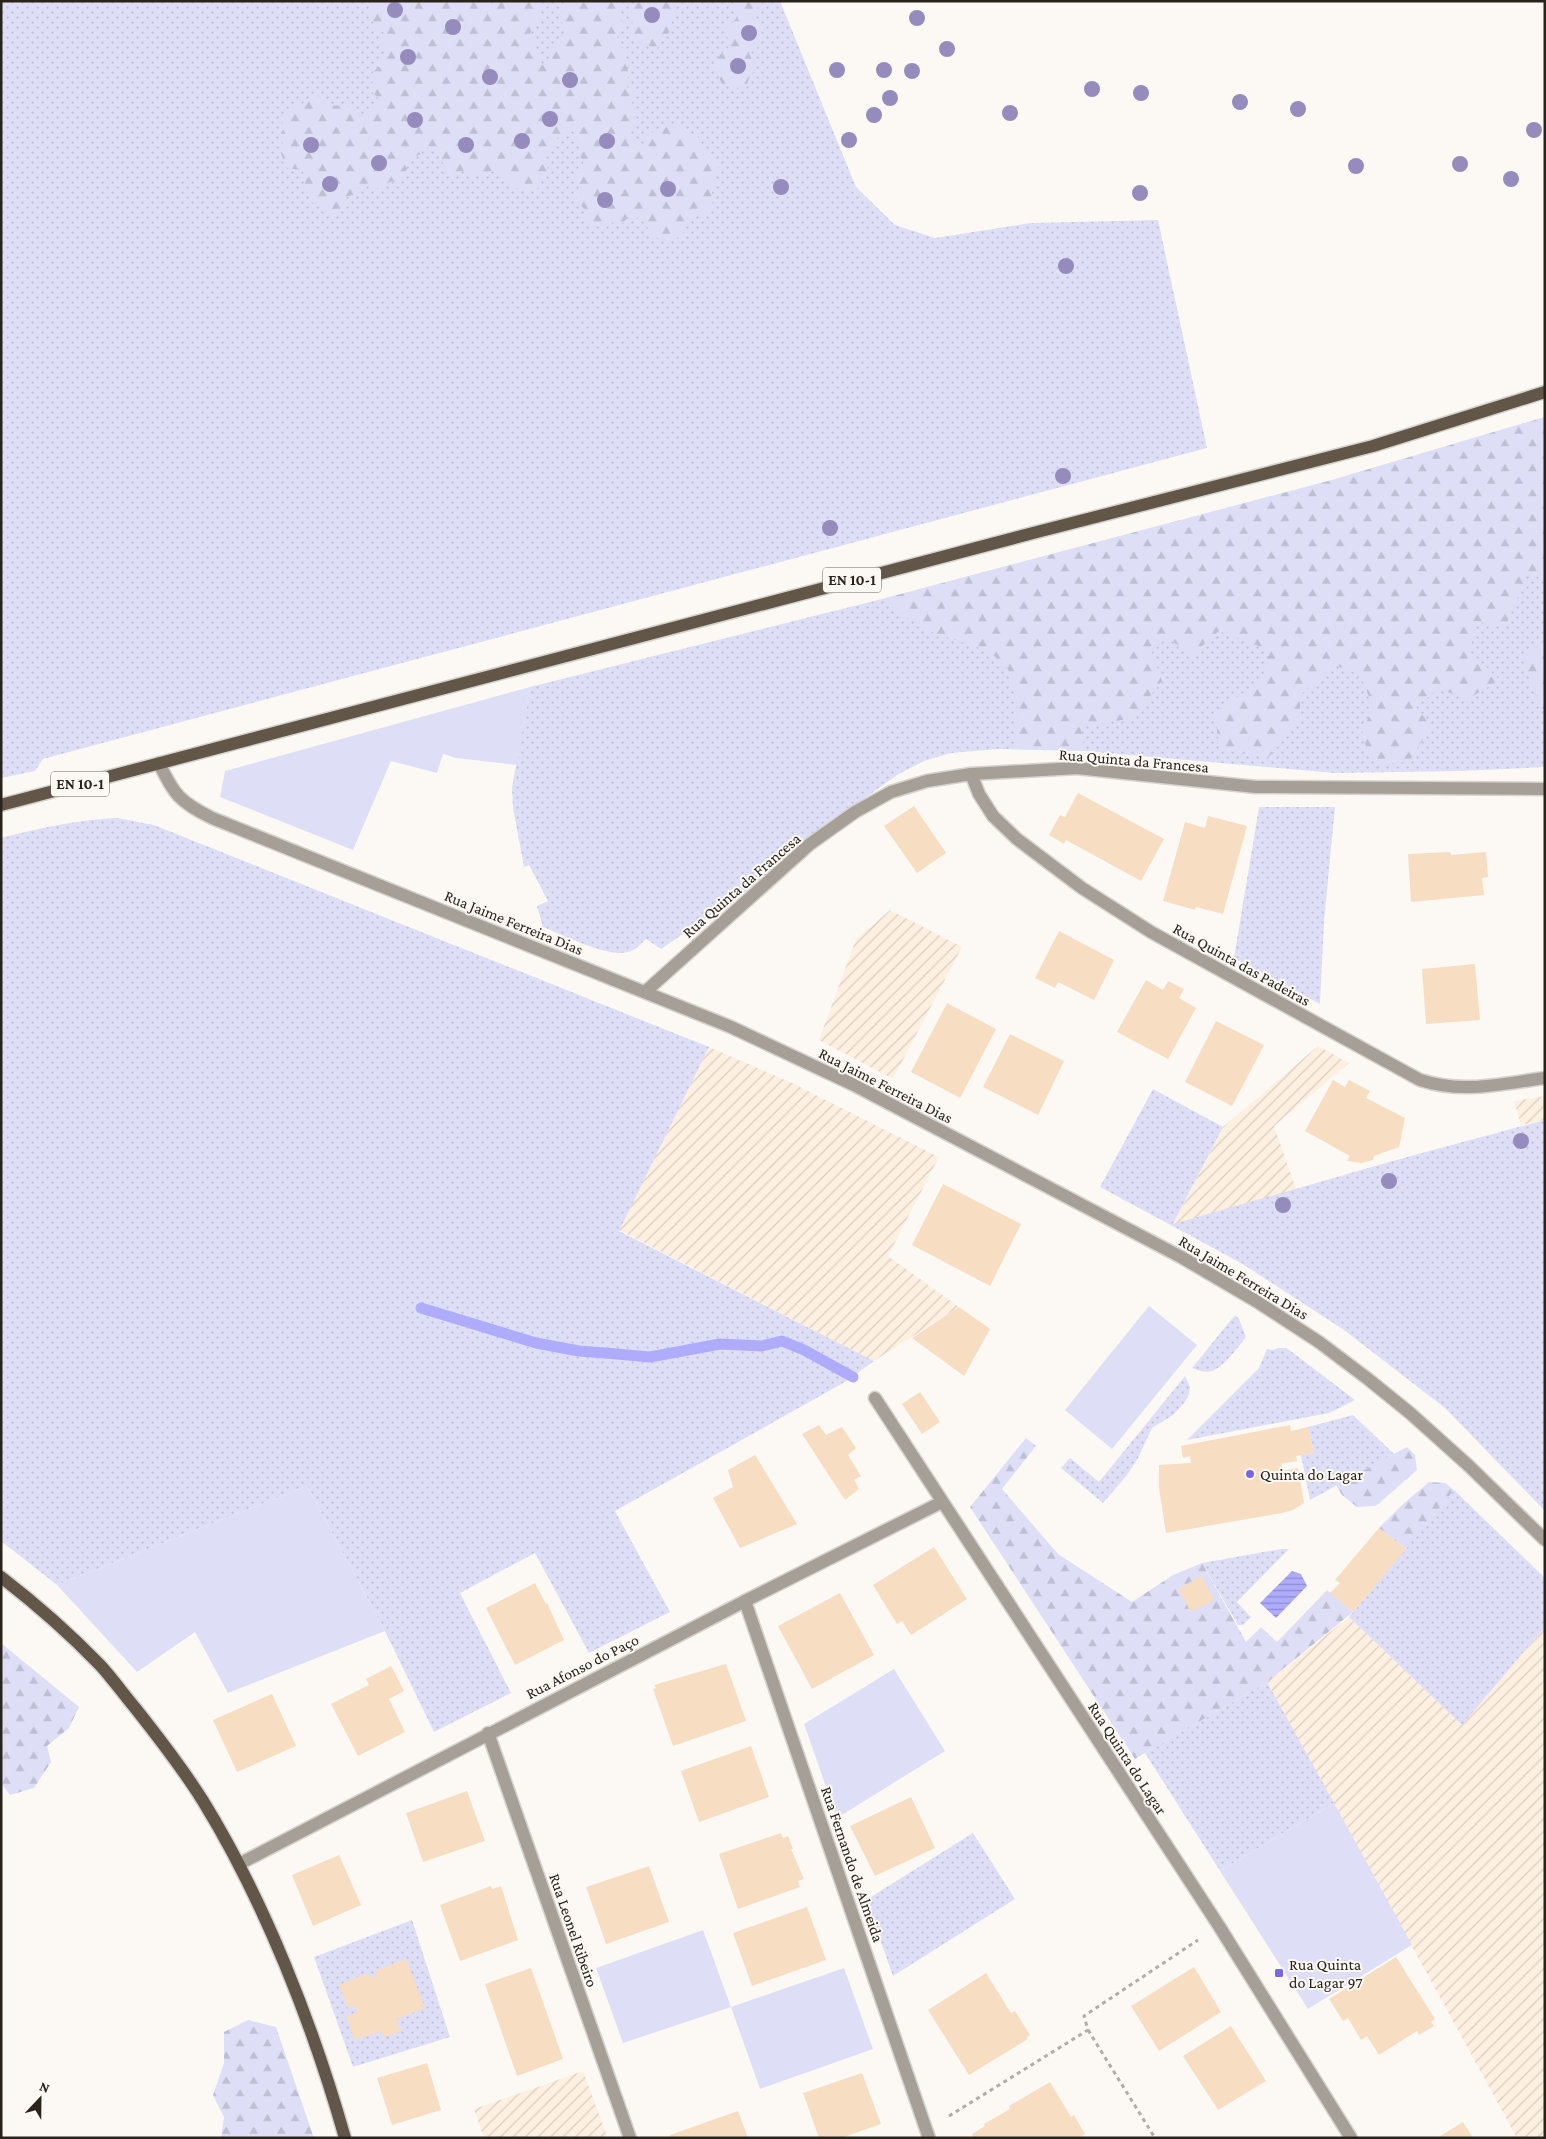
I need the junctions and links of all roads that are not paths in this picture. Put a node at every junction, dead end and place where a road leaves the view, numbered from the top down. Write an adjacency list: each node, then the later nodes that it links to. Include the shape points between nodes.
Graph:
1 (1545, 392): 2 (main road, EN 10-1, via 1373,446)
2 (159, 763): 5 (main road, EN 10-1); 6 (street, Rua Jaime Ferreira Dias, via 178,797 212,818)
3 (971, 774): 4 (street, Rua Quinta da Francesa, via 1078,768 1256,787); 6 (street, Rua Quinta da Francesa, via 927,781 891,792 855,812 810,844); 7 (street, Rua Quinta das Padeiras, via 993,816 1017,839 1082,888 1167,941 1420,1080 1462,1089)
4 (1545, 789)
5 (1, 804)
6 (645, 992): 10 (street, Rua Jaime Ferreira Dias, via 731,1027 854,1086 1181,1257 1256,1301 1319,1342 1410,1413)
7 (1545, 1078)
8 (875, 1398): 9 (street, Rua Quinta do Lagar)
9 (942, 1502): 12 (street, Rua Afonso do Paço); 18 (street, Rua Quinta do Lagar, via 1219,1926)
10 (1545, 1540)
11 (1, 1577): 14 (main road, via 60,1626 101,1666 163,1742)
12 (746, 1600): 13 (street, Rua Afonso do Paço); 15 (street, Rua Fernando de Almeida)
13 (488, 1733): 14 (street, Rua Afonso do Paço); 17 (street, Rua Leonel Ribeiro)
14 (239, 1864): 16 (main road, via 288,1973)
15 (928, 2134)
16 (345, 2138)
17 (630, 2138)
18 (1351, 2138)

